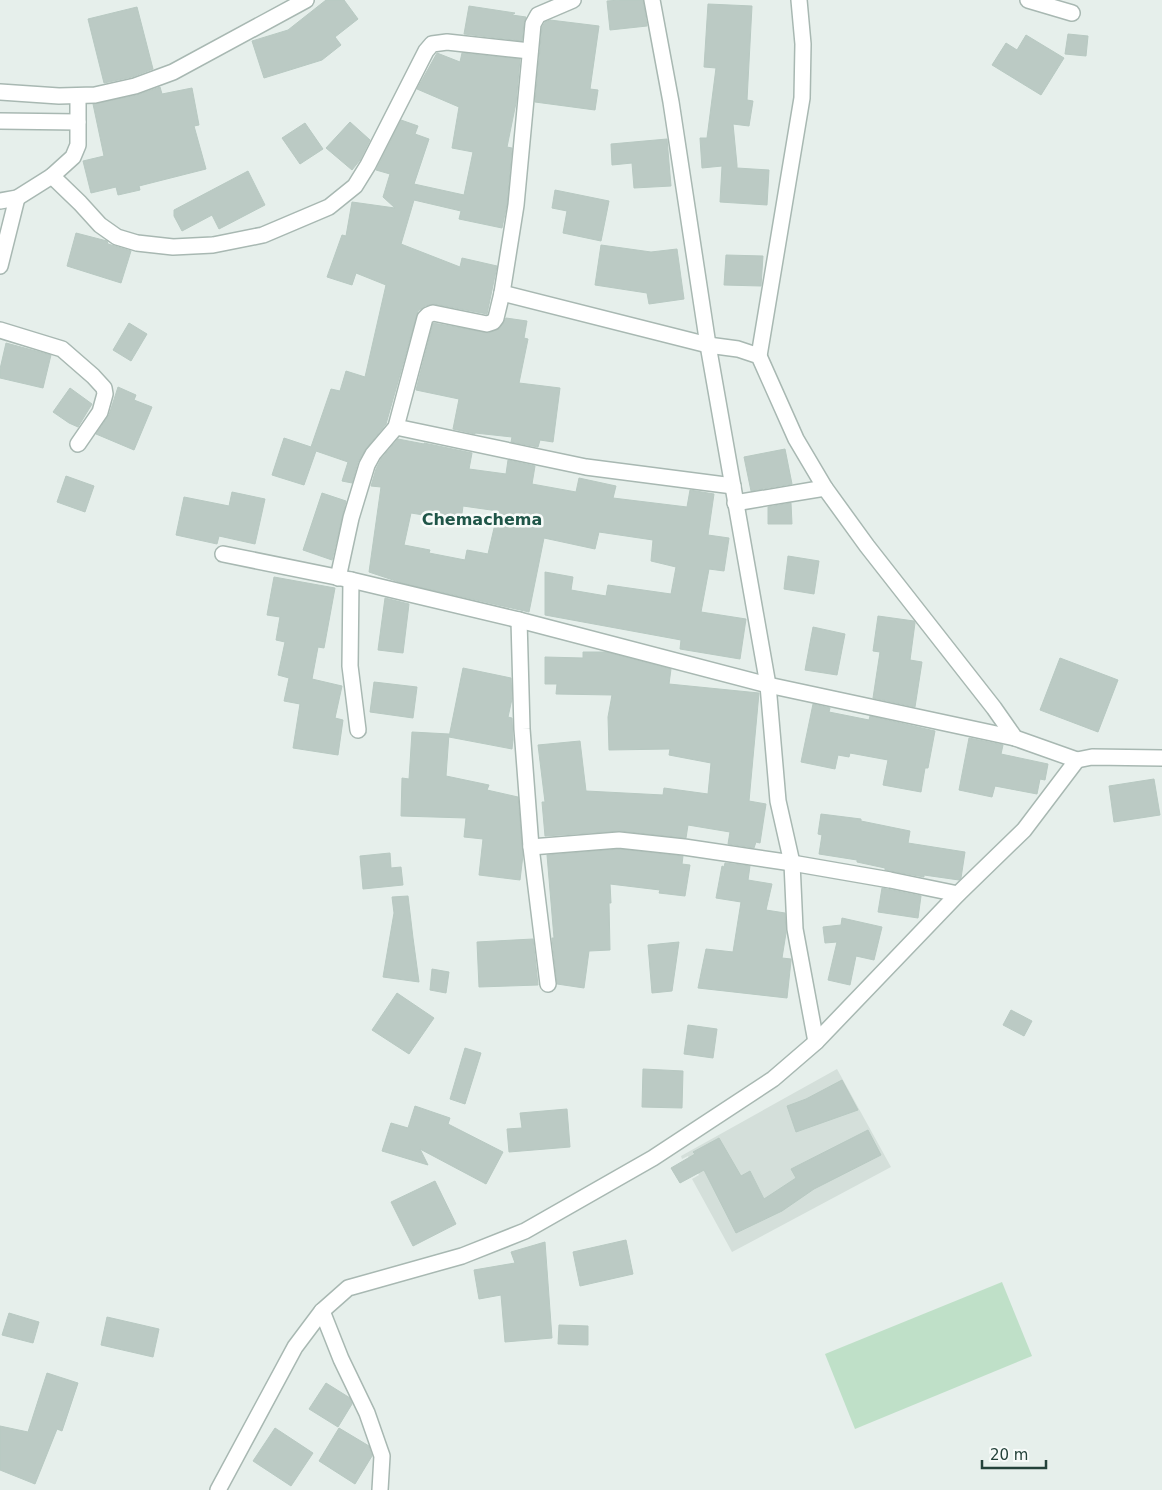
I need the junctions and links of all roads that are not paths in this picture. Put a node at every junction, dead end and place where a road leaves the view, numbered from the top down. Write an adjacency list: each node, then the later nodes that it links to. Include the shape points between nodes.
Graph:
1 (306, 0): 9 (street, via 173,72 135,86)
2 (572, 0): 7 (street, via 538,15 533,24)
3 (652, 0): 18 (street)
4 (798, 0): 19 (street, via 803,44 802,98)
5 (1028, 0): 6 (street)
6 (1072, 14)
7 (530, 51): 12 (street, via 448,42 432,44 355,186 329,207 263,235 213,245 173,247 137,243 117,237 100,225); 16 (street, via 516,205)
8 (0, 92): 9 (street)
9 (78, 96): 11 (street)
10 (0, 121): 11 (street)
11 (78, 122): 12 (street, via 78,145 72,158)
12 (52, 176): 13 (street)
13 (17, 198): 14 (street); 15 (street)
14 (0, 201)
15 (0, 266)
16 (502, 292): 18 (street); 20 (street, via 496,318 487,324 433,313 428,315)
17 (0, 330): 21 (street, via 62,350 104,388 100,412)
18 (708, 345): 19 (street); 22 (street)
19 (759, 356): 23 (street, via 796,439)
20 (396, 427): 22 (street, via 586,467); 26 (street, via 367,465 351,518)
21 (78, 444)
22 (733, 486): 24 (street)
23 (825, 488): 24 (street); 30 (street)
24 (735, 503): 28 (street)
25 (223, 554): 26 (street)
26 (344, 579): 27 (street); 29 (street)
27 (519, 620): 28 (street); 33 (street, via 522,729)
28 (768, 685): 30 (street); 34 (street, via 778,801)
29 (358, 730)
30 (1015, 738): 32 (street)
31 (1162, 758): 32 (street, via 1092,757)
32 (1077, 760): 35 (street, via 1024,830)
33 (531, 848): 34 (street, via 619,840); 36 (street)
34 (792, 863): 35 (street); 37 (street, via 795,929)
35 (958, 894): 37 (street)
36 (548, 984)
37 (816, 1042): 38 (street, via 772,1079 661,1153 525,1231 462,1256 348,1288)
38 (322, 1311): 39 (street, via 295,1347); 40 (street, via 382,1456)
39 (218, 1490)
40 (380, 1490)

